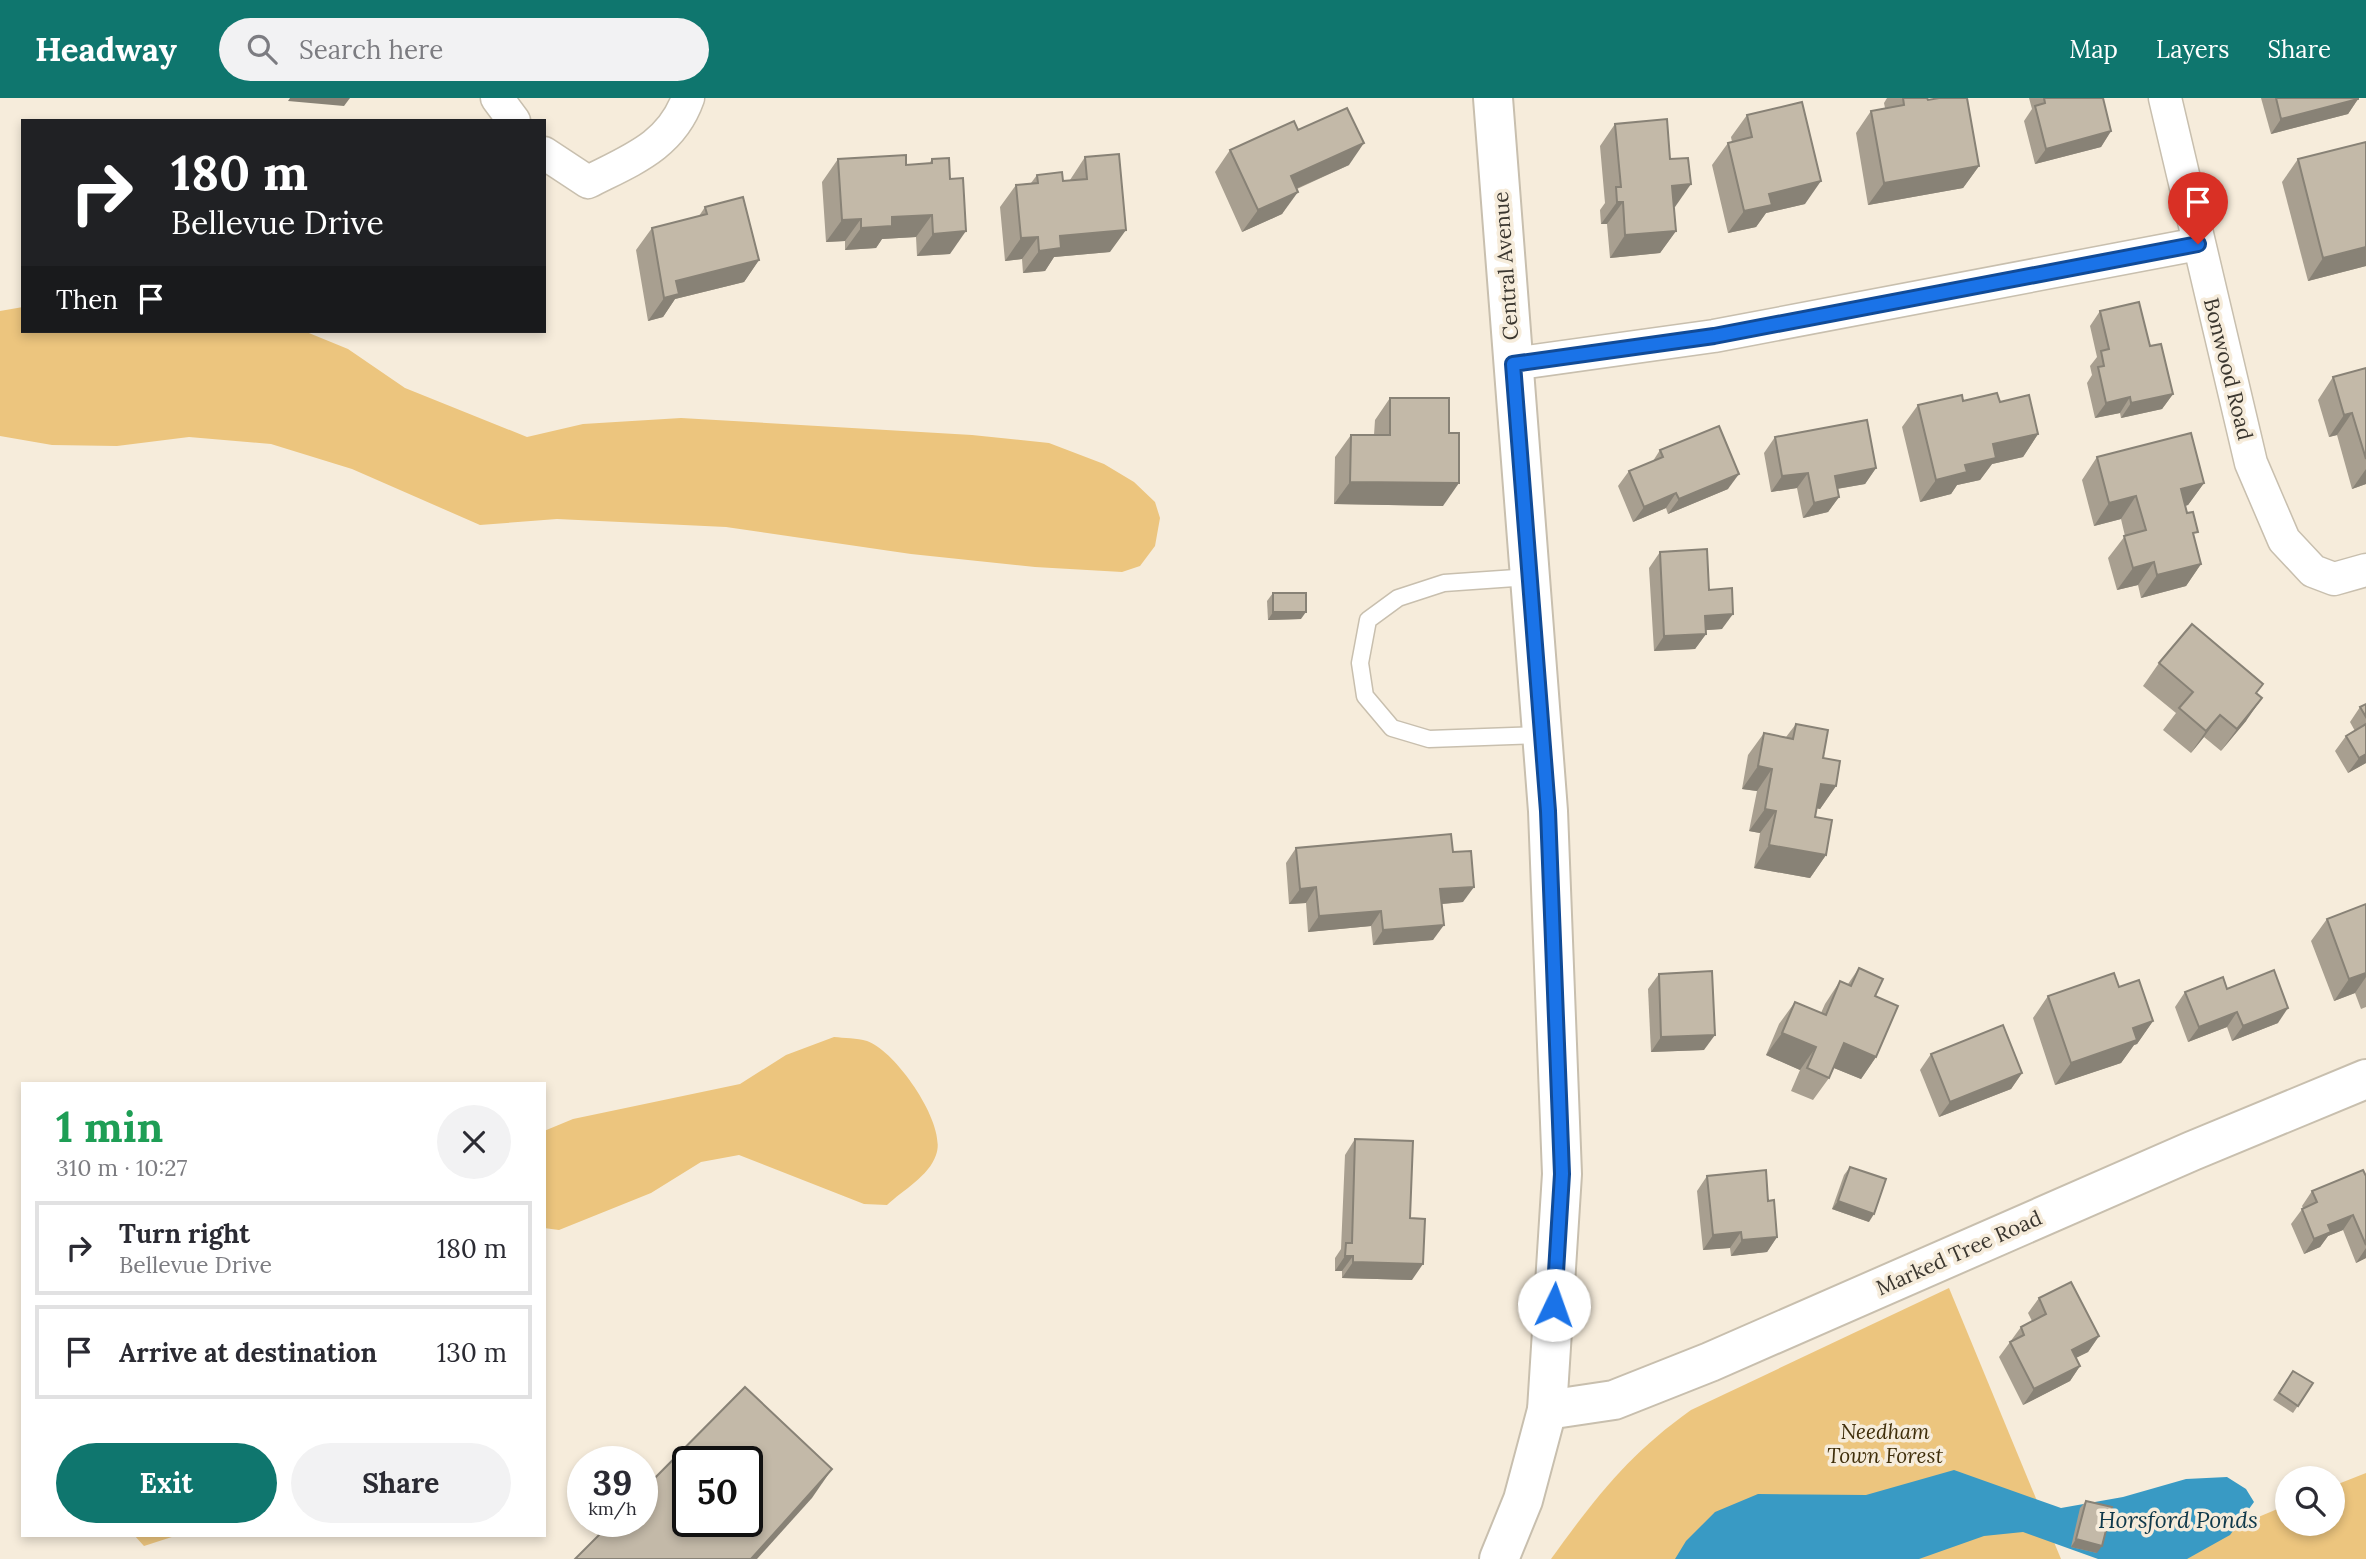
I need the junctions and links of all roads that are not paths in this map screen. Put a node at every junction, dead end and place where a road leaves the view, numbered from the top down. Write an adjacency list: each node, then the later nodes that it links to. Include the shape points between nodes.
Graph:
1 (497, 98): 5 (street)
2 (688, 98): 6 (street, via 680,121 650,150 588,181)
3 (1493, 98): 8 (main road, Central Avenue)
4 (2165, 98): 7 (street, Bonwood Road)
5 (512, 119)
6 (546, 154)
7 (2198, 244): 8 (street, via 1714,336); 9 (street, Bonwood Road, via 2251,463 2284,540 2313,571 2334,579)
8 (1513, 364): 10 (main road, Central Avenue)
9 (2366, 570)
10 (1530, 577): 11 (main road, Central Avenue); 11 (lane, via 1444,583 1398,598 1368,620 1360,663 1366,696 1392,728 1429,739)
11 (1542, 735): 13 (main road, Central Avenue, via 1562,1174)
12 (2366, 1079): 13 (main road, Marked Tree Road, via 1710,1363 1614,1400)
13 (1547, 1410): 14 (main road, Central Avenue, via 1534,1467)
14 (1499, 1559)

